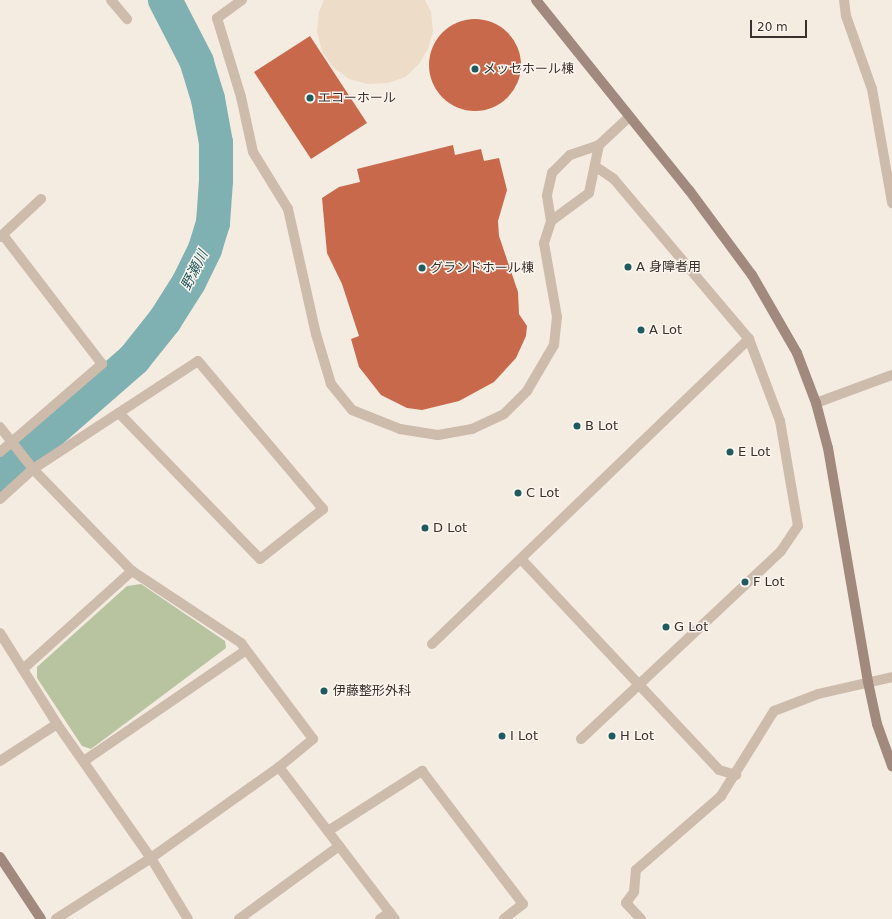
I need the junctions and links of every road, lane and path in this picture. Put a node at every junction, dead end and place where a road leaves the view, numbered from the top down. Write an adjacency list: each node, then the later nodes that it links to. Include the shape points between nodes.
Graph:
1 (111, 0): 5 (street)
2 (242, 0): 11 (street, via 217,18 241,97 253,152 288,209 316,334 331,384 352,410 400,429 438,435 472,429 504,414 527,391 554,345 557,317 544,243)
3 (536, 0): 6 (street)
4 (844, 0): 10 (street, via 846,16 872,89)
5 (127, 19)
6 (629, 117): 7 (street); 15 (street, via 689,190 752,275 797,353)
7 (599, 145): 8 (street); 11 (street, via 570,155 552,172 547,195)
8 (595, 166): 11 (street, via 589,194); 13 (street, via 614,179)
9 (41, 199): 12 (street)
10 (892, 204)
11 (552, 221)
12 (2, 236): 18 (street, via 102,364)
13 (749, 339): 22 (street); 30 (street, via 780,420 798,526 781,551)
14 (892, 375): 15 (street)
15 (816, 403): 29 (street, via 828,448)
16 (119, 412): 16 (street, via 260,559 323,509 198,361); 20 (street)
17 (0, 427): 18 (street)
18 (13, 445): 19 (street); 20 (street)
19 (0, 452)
20 (31, 466): 21 (street); 23 (street)
21 (0, 499)
22 (521, 559): 25 (street); 30 (street)
23 (132, 571): 26 (street, via 241,643); 27 (street)
24 (0, 633): 27 (street)
25 (432, 644)
26 (246, 650): 34 (street); 36 (street, via 313,739)
27 (23, 669): 31 (street)
28 (892, 677): 29 (street)
29 (868, 682): 35 (street, via 877,724); 37 (street, via 818,694 774,711)
30 (638, 684): 32 (street); 37 (street, via 720,770)
31 (57, 724): 33 (street); 34 (street)
32 (581, 739)
33 (0, 761)
34 (84, 761): 41 (street)
35 (892, 766)
36 (279, 767): 38 (street); 41 (street)
37 (736, 775): 49 (street, via 721,796 636,870 634,892 626,903)
38 (328, 832): 39 (street); 48 (street, via 422,771 523,904)
39 (339, 846): 42 (street); 46 (street)
40 (0, 857): 43 (street)
41 (151, 858): 44 (street); 45 (street)
42 (392, 915): 47 (street)
43 (41, 919)
44 (56, 919)
45 (188, 919)
46 (239, 919)
47 (380, 919)
48 (504, 919)
49 (641, 919)

